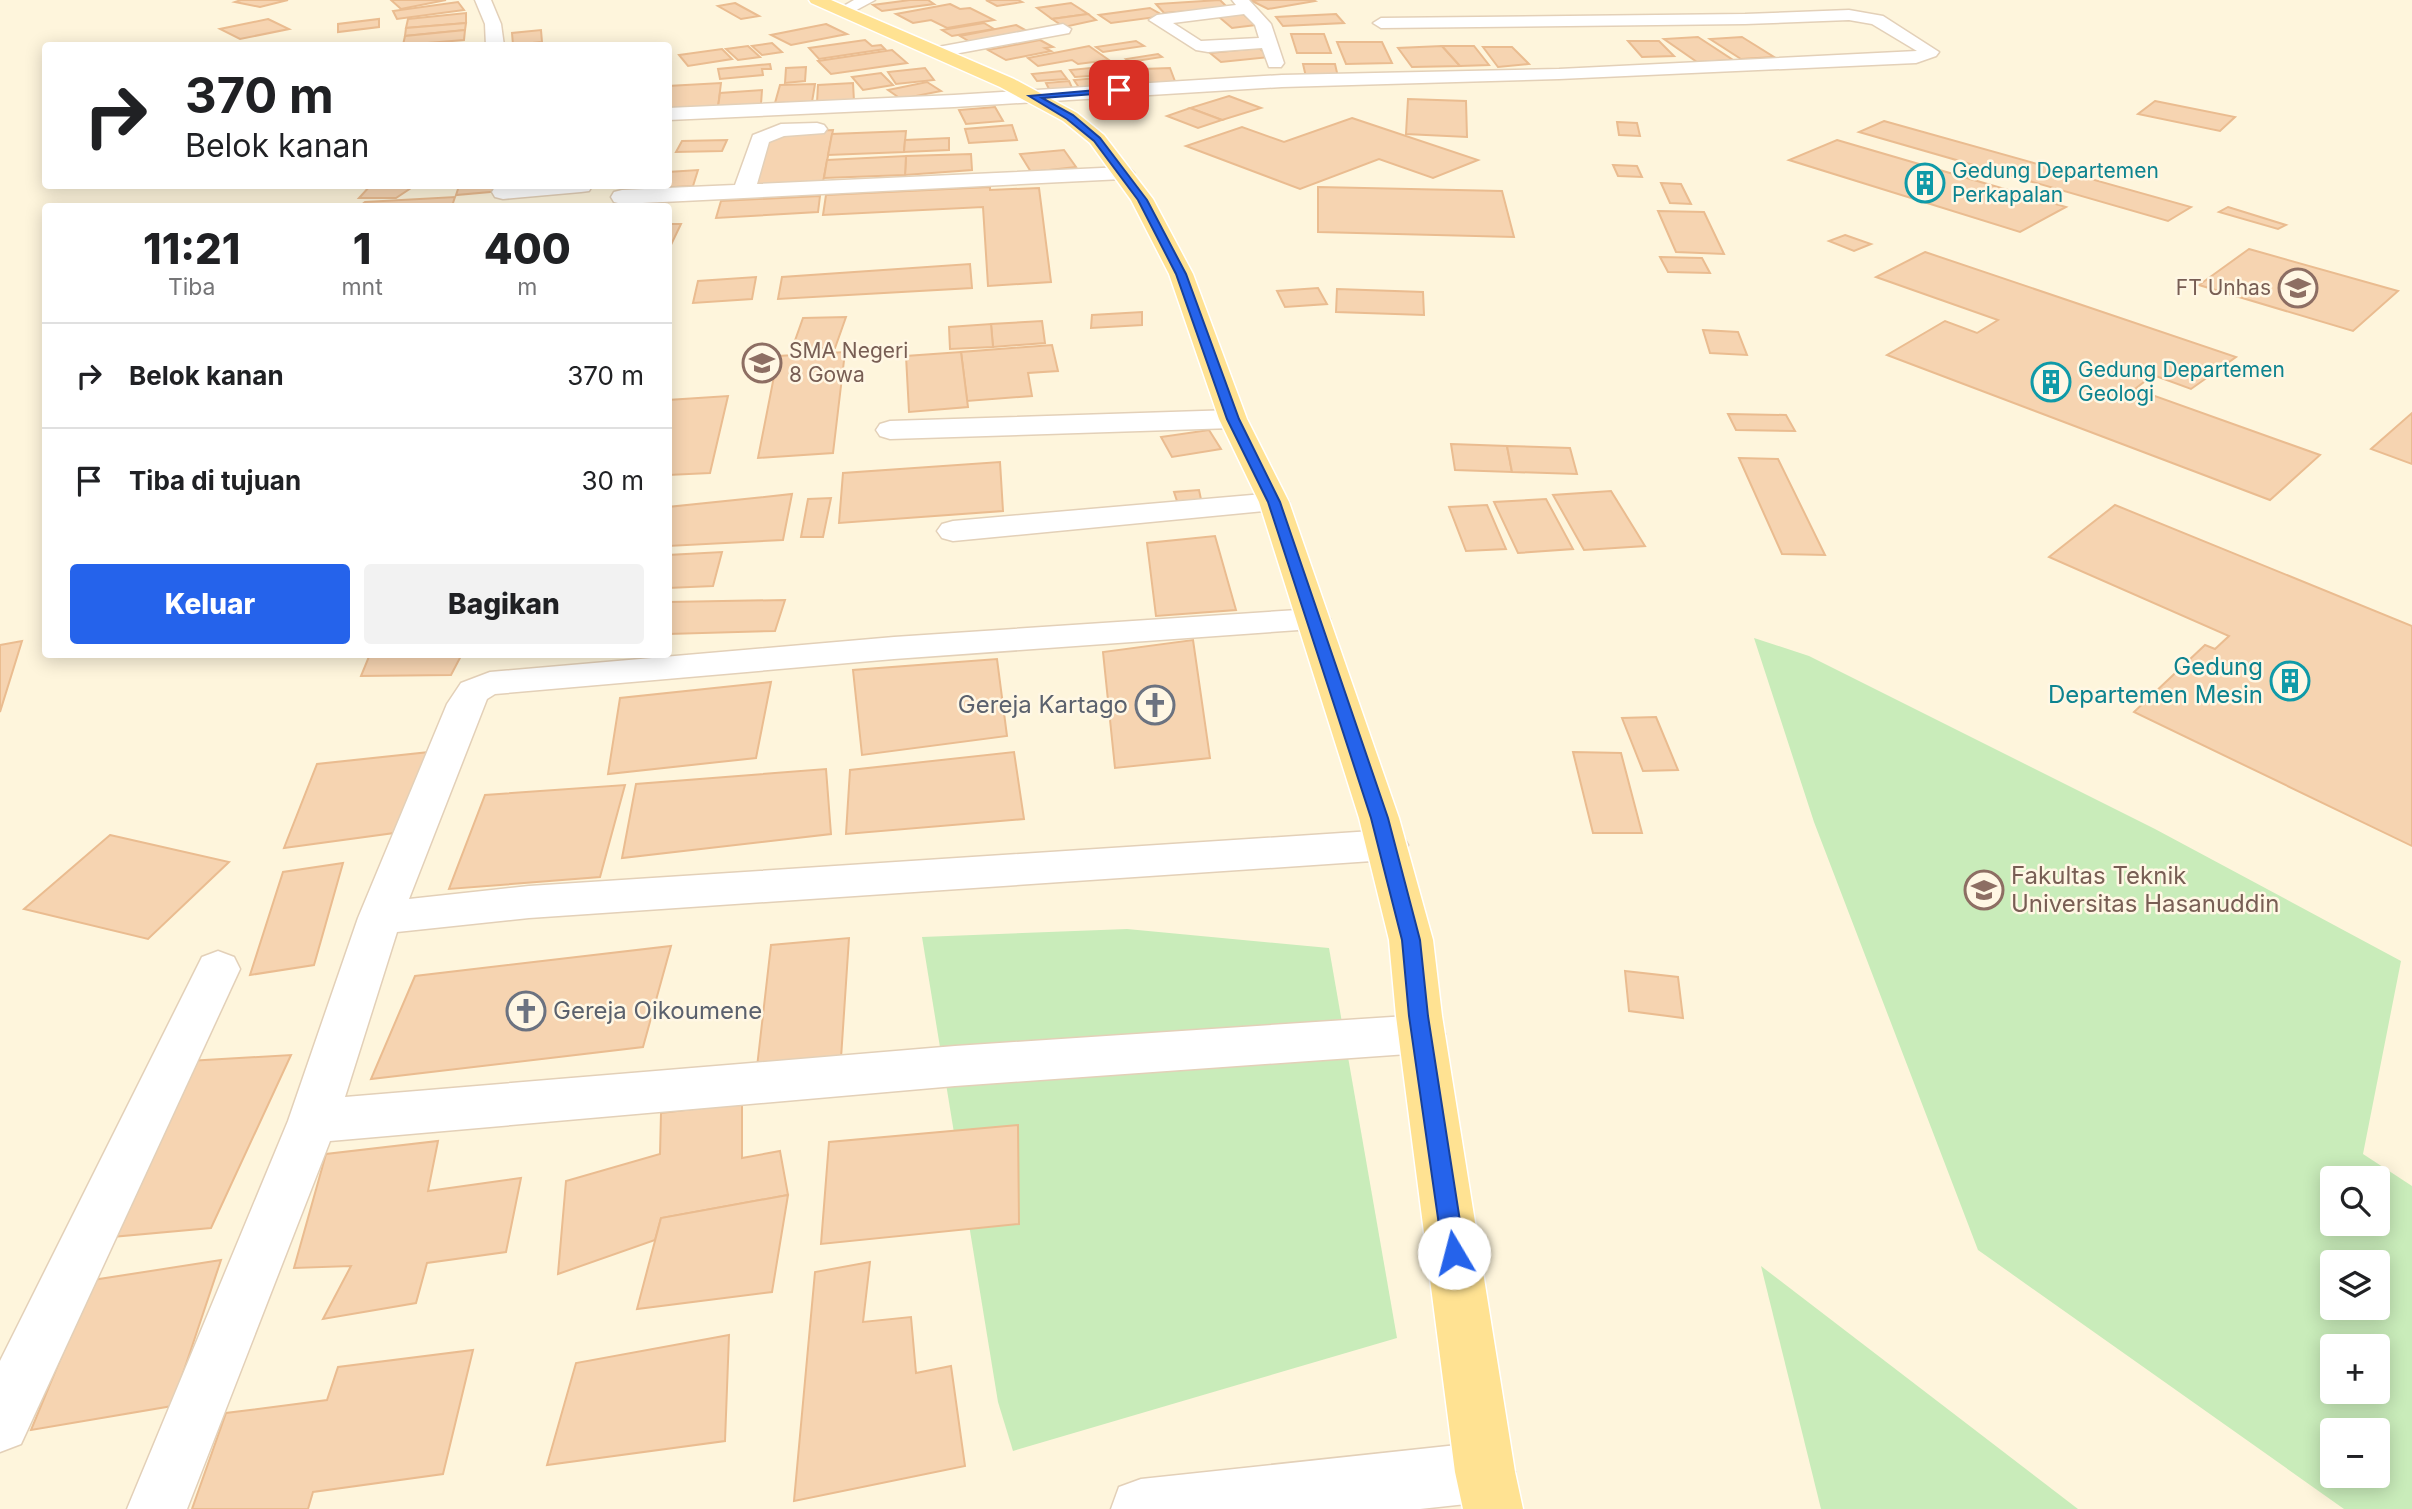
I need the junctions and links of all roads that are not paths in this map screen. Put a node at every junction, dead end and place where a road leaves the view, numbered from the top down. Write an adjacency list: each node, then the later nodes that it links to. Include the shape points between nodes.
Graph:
1 (483, 0): 7 (street)
2 (843, 4): 8 (main road)
3 (1245, 4): 6 (street, via 1263,24); 6 (street, via 1157,20 1196,45)
4 (1381, 23): 9 (street, via 1849,15 1877,19 1930,52 1916,58 1559,74)
5 (1063, 29): 8 (street)
6 (1268, 41): 9 (street)
7 (495, 42)
8 (937, 52): 10 (main road)
9 (1282, 81): 10 (street)
10 (1031, 107): 11 (street); 13 (main road, via 1070,117 1097,139)
11 (672, 114)
12 (833, 128): 15 (street, via 780,130 764,136)
13 (1123, 173): 15 (street); 18 (main road, via 1181,274)
14 (542, 189): 16 (street)
15 (744, 190): 17 (street)
16 (503, 192)
17 (622, 196)
18 (1233, 419): 19 (street); 20 (main road)
19 (890, 430)
20 (1274, 502): 21 (street); 22 (main road)
21 (953, 531)
22 (1313, 619): 23 (street); 24 (main road)
23 (545, 666): 25 (street, via 476,687 465,699)
24 (1387, 845): 25 (street, via 529,902); 27 (main road, via 1411,940)
25 (380, 918): 28 (street)
26 (218, 969): 29 (street)
27 (1422, 1034): 28 (street, via 942,1067); 30 (main road)
28 (313, 1121): 31 (street)
29 (0, 1423)
30 (1489, 1490): 32 (street)
31 (157, 1509)
32 (1142, 1509)

